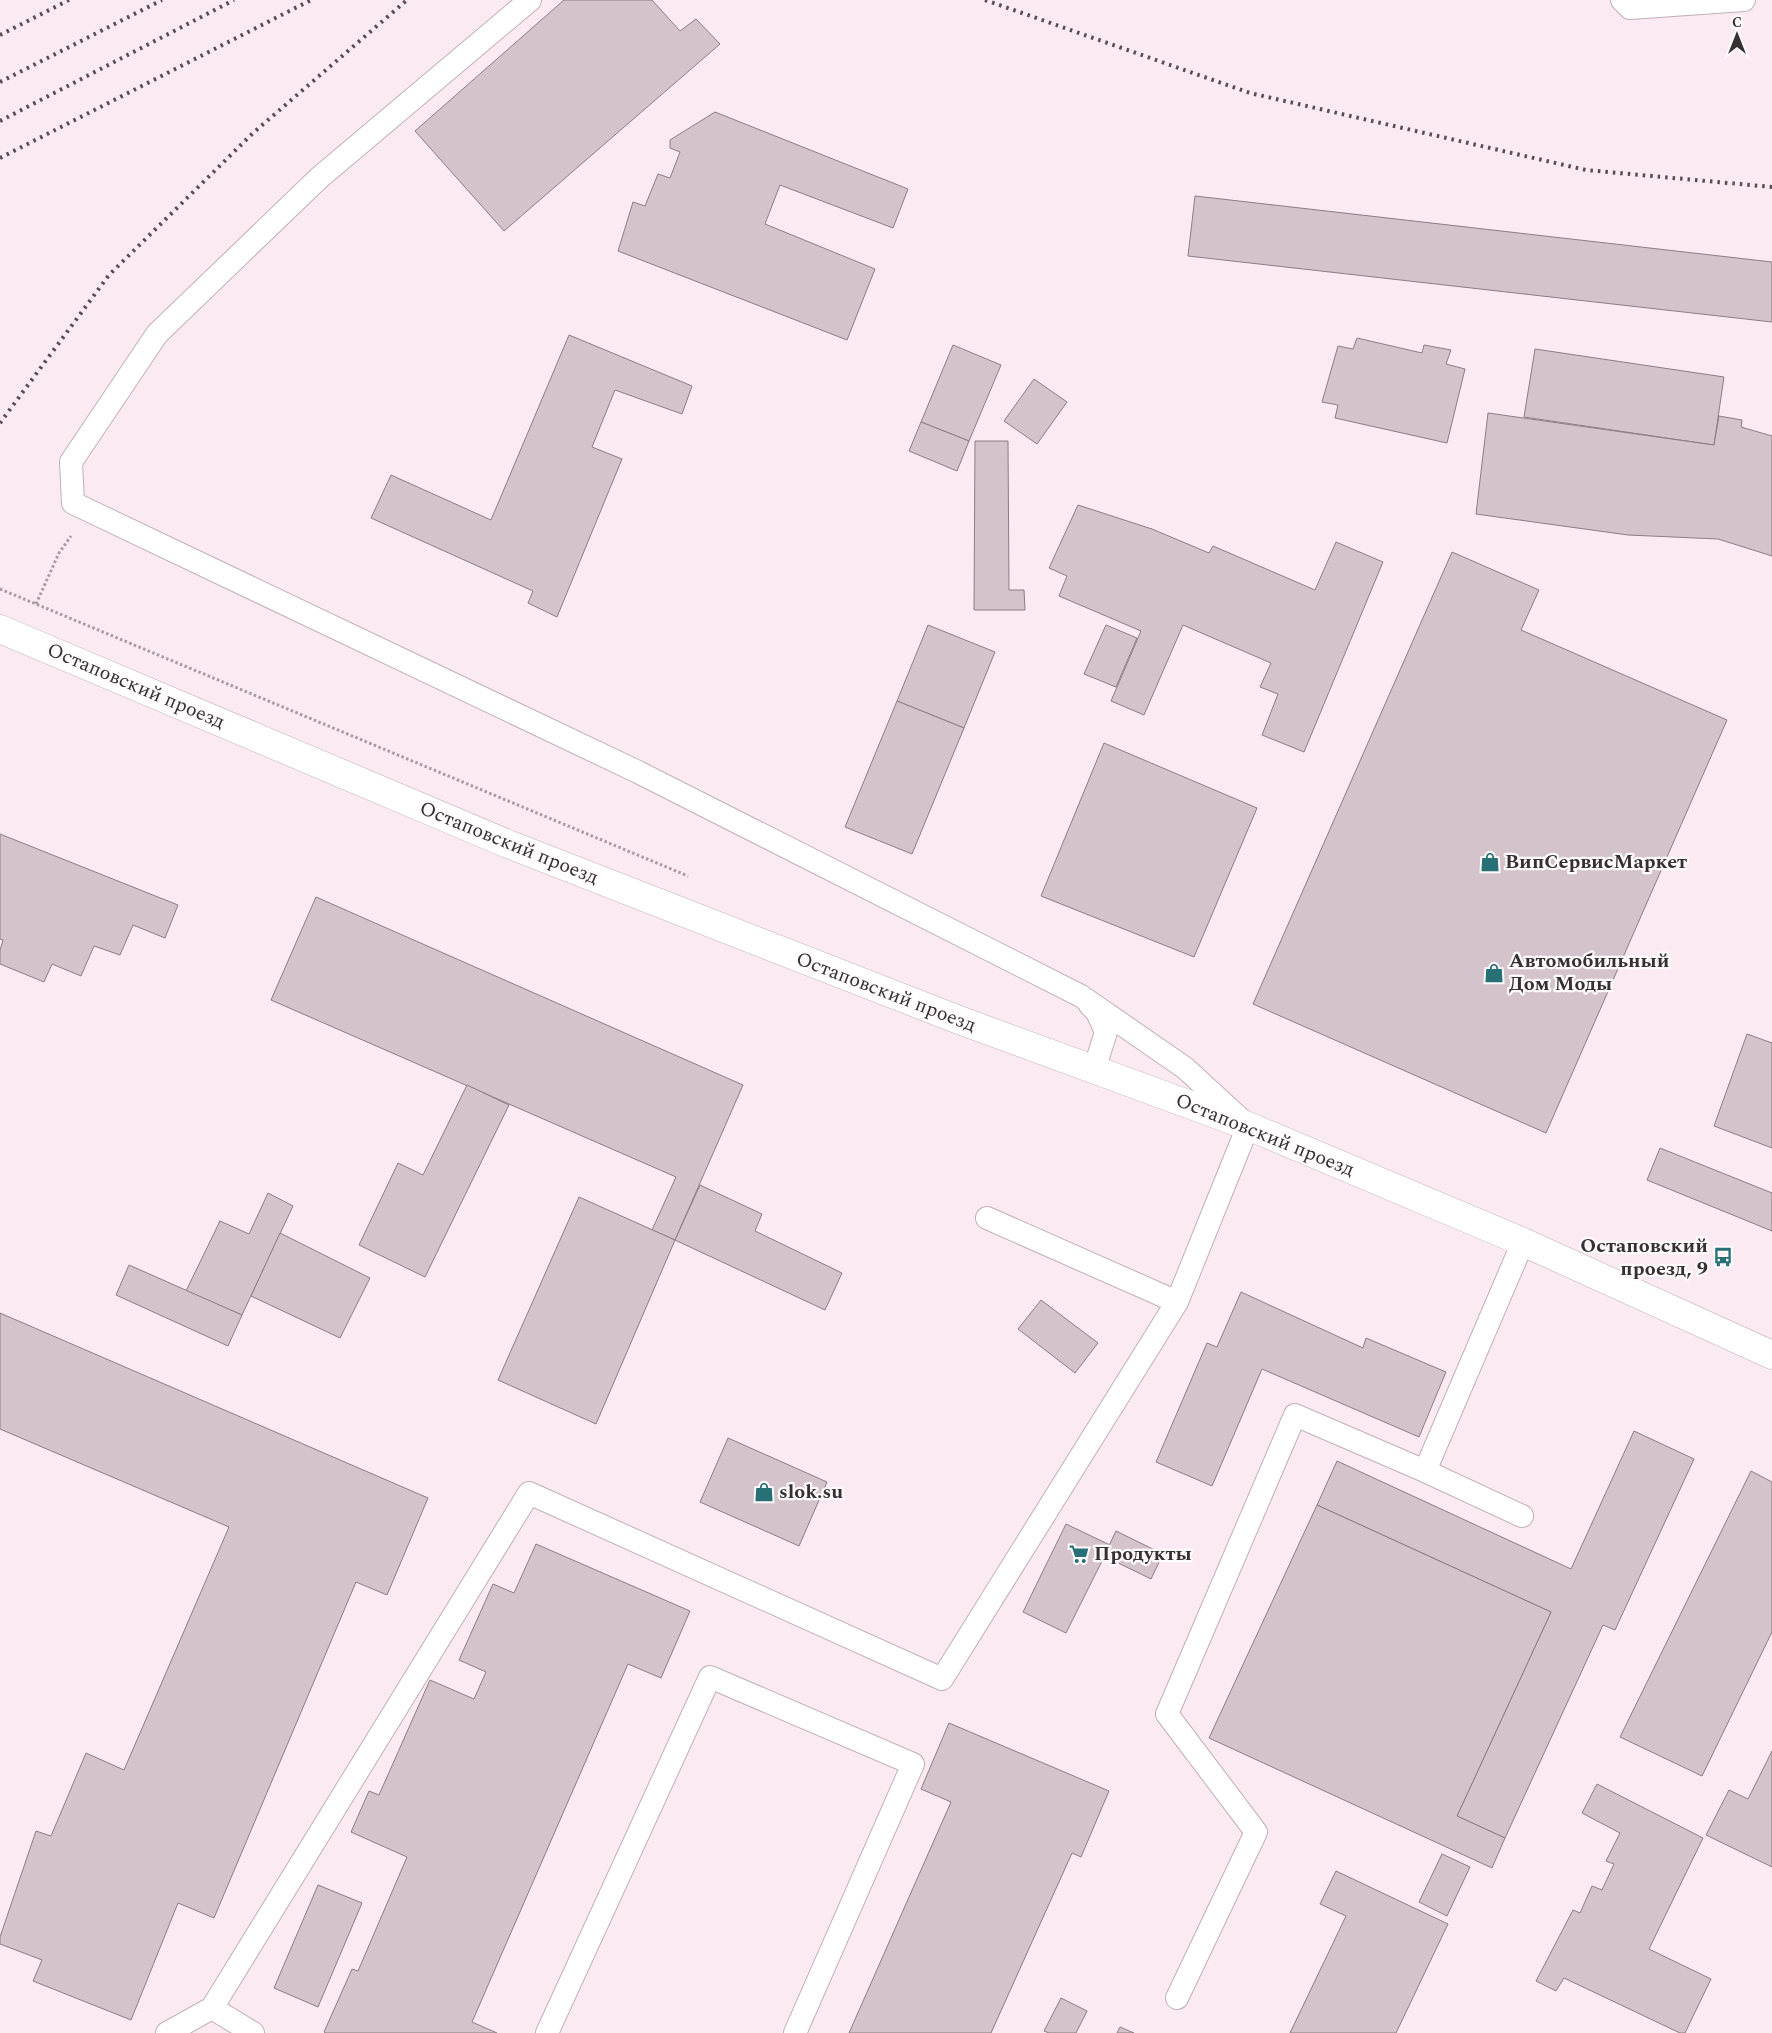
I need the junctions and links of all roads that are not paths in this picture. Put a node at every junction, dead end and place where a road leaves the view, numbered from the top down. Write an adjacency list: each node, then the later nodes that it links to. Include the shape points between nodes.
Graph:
1 (530, 0): 5 (lane, via 319,178 157,334 71,462 73,503 638,772)
2 (1622, 0): 3 (lane, via 1630,8)
3 (1744, 0)
4 (5, 631): 6 (main road, Остаповский проезд, via 508,844)
5 (1081, 996): 6 (lane, via 1097,1012 1106,1032); 7 (lane, via 1185,1068)
6 (1094, 1070): 7 (main road, Остаповский проезд)
7 (1248, 1126): 9 (main road, Остаповский проезд); 10 (lane)
8 (987, 1218): 10 (lane)
9 (1523, 1242): 11 (main road, Остаповский проезд); 12 (lane)
10 (1177, 1302): 15 (lane, via 942,1678 530,1494)
11 (1772, 1355)
12 (1425, 1471): 13 (lane); 14 (lane, via 1295,1415 1167,1714 1256,1832)
13 (1522, 1516)
14 (1177, 1998)
15 (212, 2008): 16 (lane); 17 (lane)
16 (167, 2033)
17 (253, 2033)
18 (546, 2033): 19 (lane, via 710,1677 913,1764)
19 (796, 2033)

